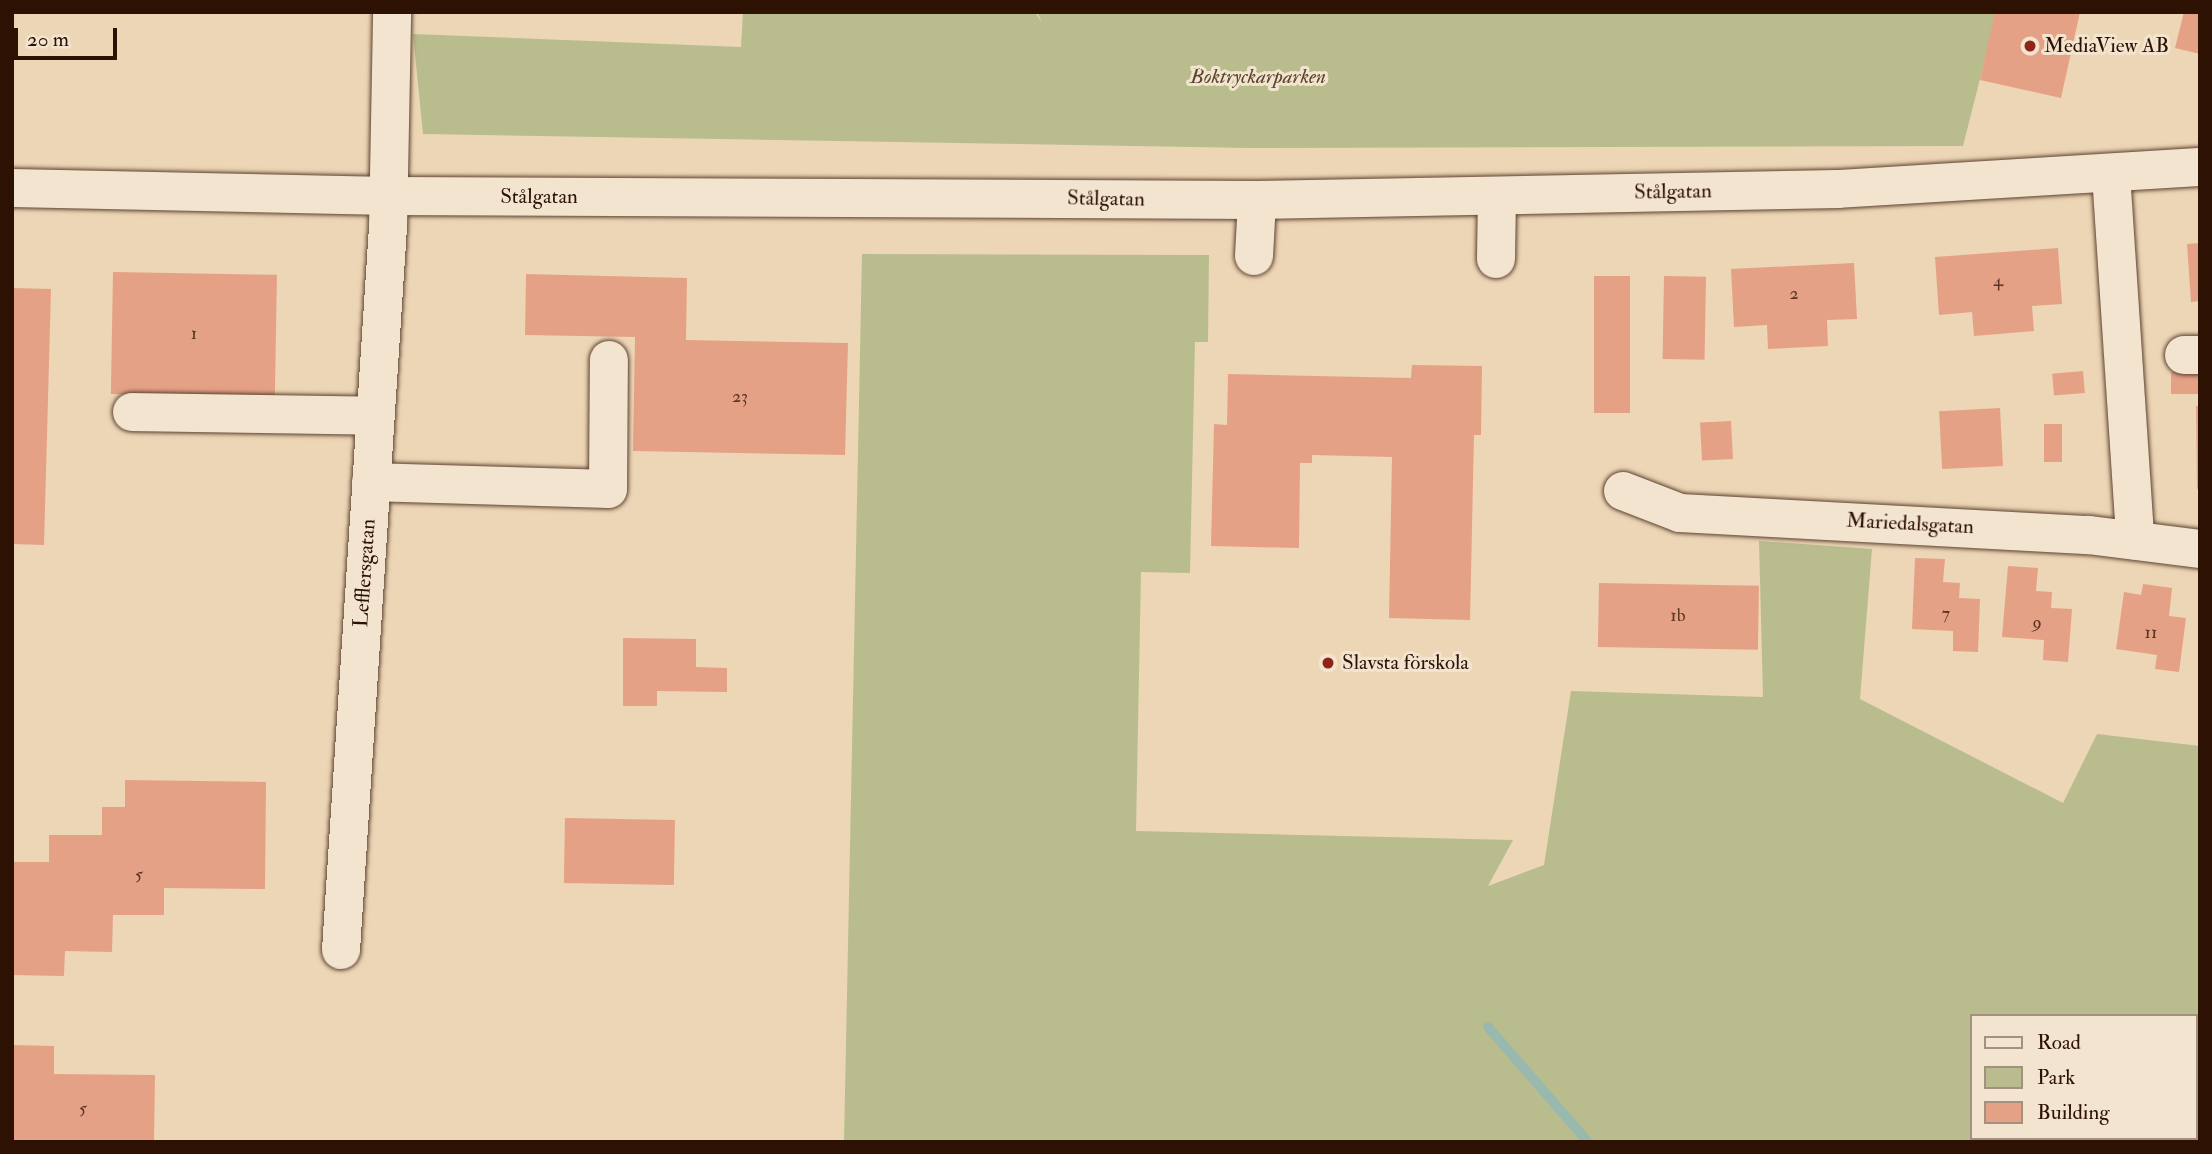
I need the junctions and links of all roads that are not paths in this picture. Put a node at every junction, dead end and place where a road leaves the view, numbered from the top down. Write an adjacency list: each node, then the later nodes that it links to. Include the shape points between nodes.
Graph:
1 (392, 12): 6 (street, Lefflersgatan)
2 (2200, 167): 3 (street, Stålgatan)
3 (2111, 174): 5 (street, Stålgatan, via 1838,189); 15 (street)
4 (12, 188): 6 (street, Stålgatan)
5 (1497, 196): 7 (street, Stålgatan); 9 (street)
6 (389, 197): 7 (street, Stålgatan); 12 (street, Lefflersgatan)
7 (1257, 200): 8 (street)
8 (1254, 256)
9 (1496, 259)
10 (609, 360): 13 (street, via 608,489)
11 (132, 412): 12 (street)
12 (375, 416): 13 (street, Lefflersgatan)
13 (371, 482): 17 (street, Lefflersgatan)
14 (1623, 491): 15 (street, Mariedalsgatan, via 1680,513 1908,522)
15 (2135, 540): 16 (street, Mariedalsgatan)
16 (2200, 549)
17 (341, 950)

